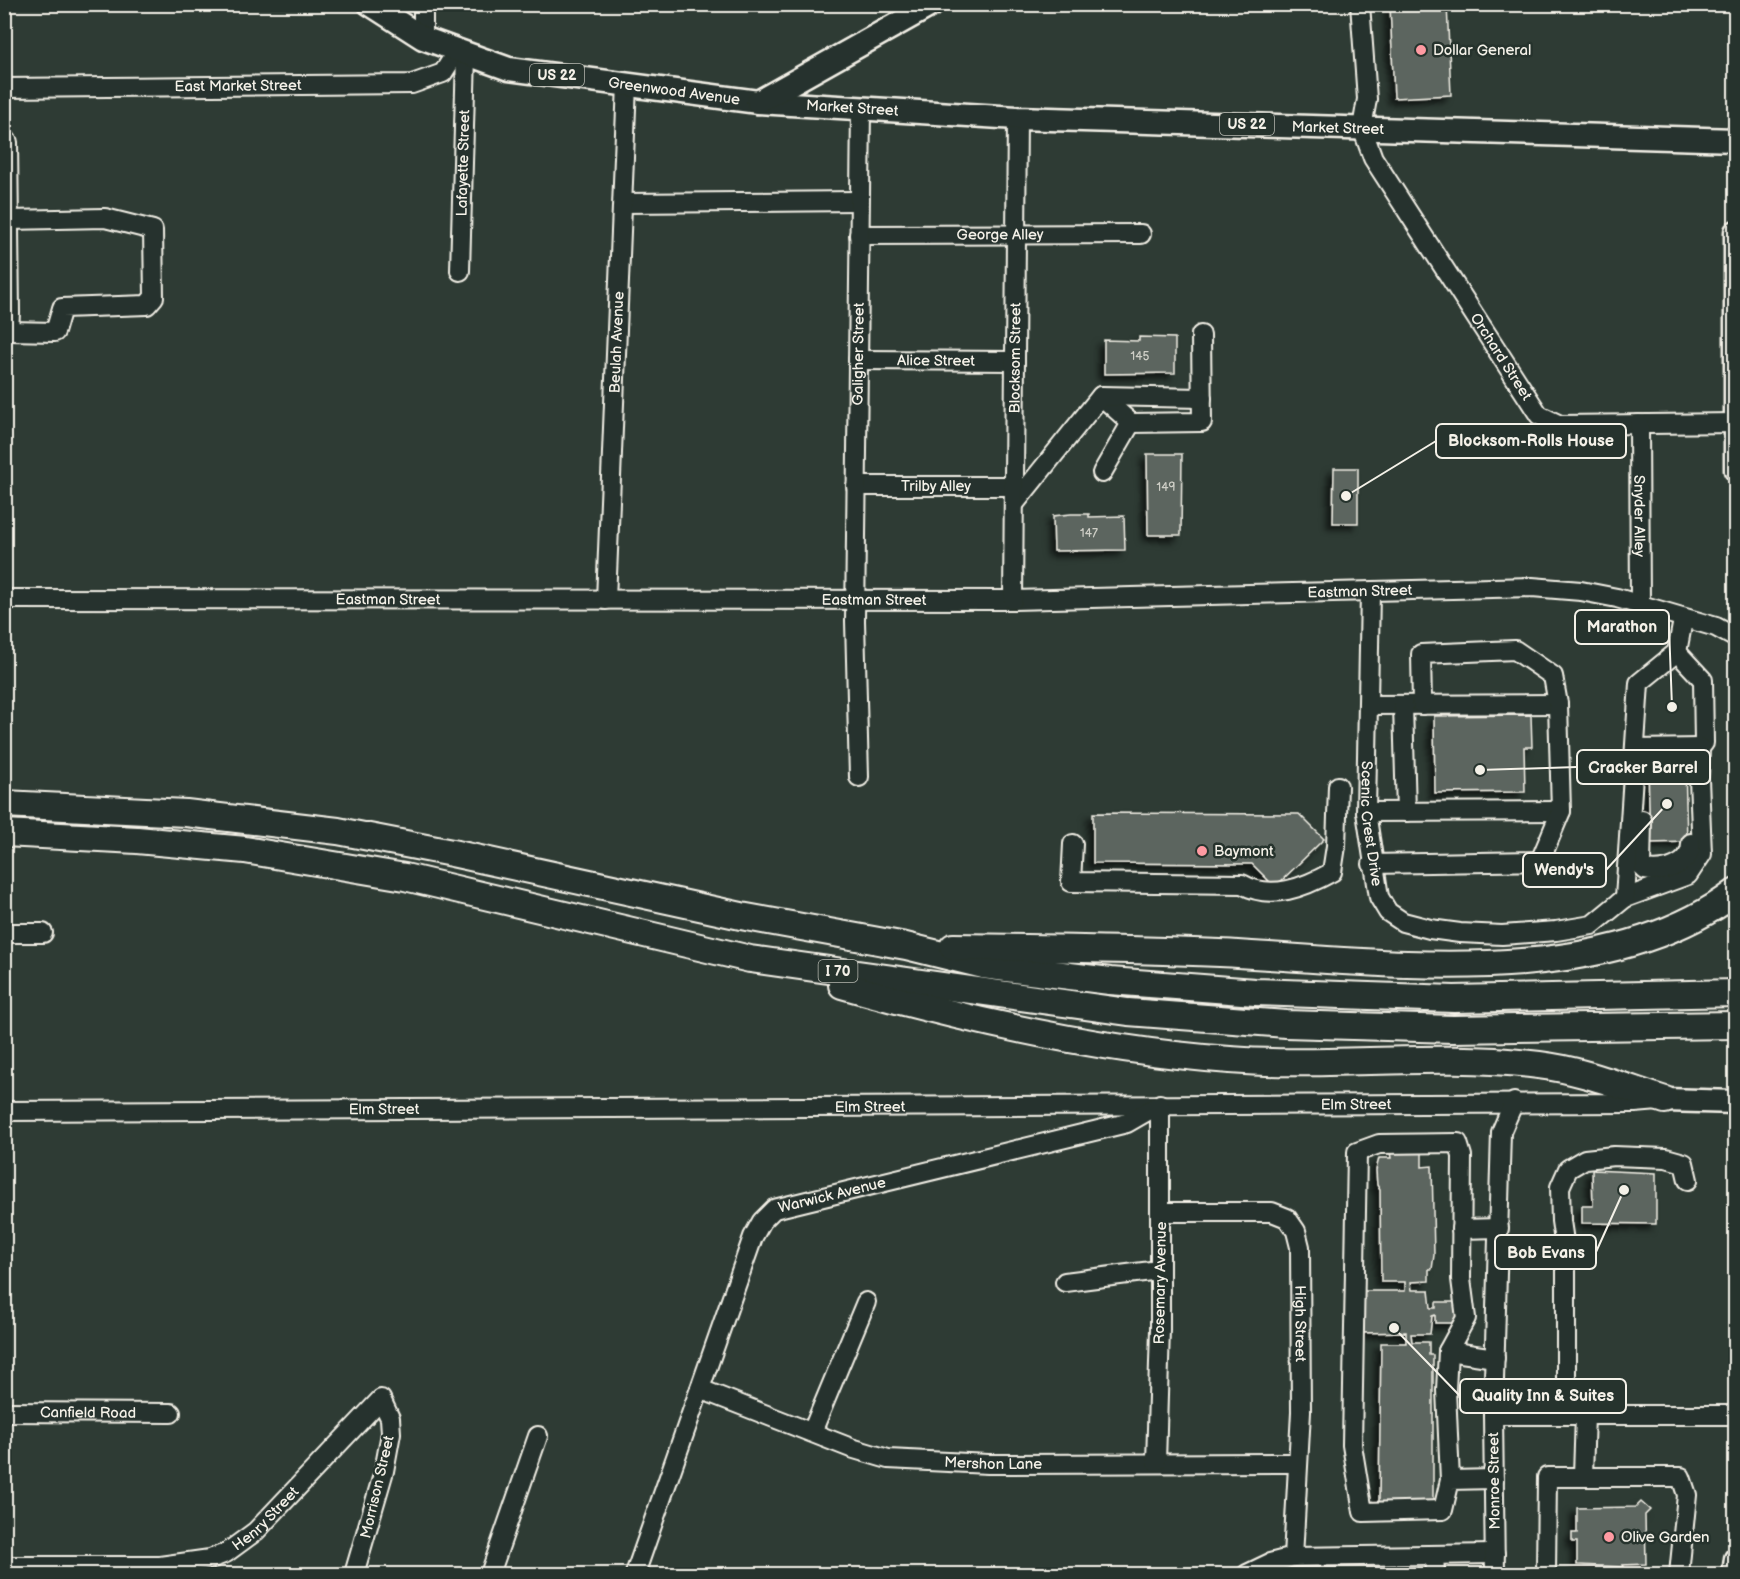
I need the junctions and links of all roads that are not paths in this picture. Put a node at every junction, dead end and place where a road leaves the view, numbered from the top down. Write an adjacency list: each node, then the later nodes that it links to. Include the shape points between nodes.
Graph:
1 (370, 4): 5 (main road, Greenwood Avenue / US 22)
2 (423, 4): 5 (street)
3 (933, 4): 9 (main road, Greenwood Avenue)
4 (1360, 4): 12 (street, via 1367,99)
5 (423, 38): 6 (main road, Greenwood Avenue / US 22)
6 (461, 53): 7 (main road, Greenwood Avenue / US 22, via 509,69); 8 (street, East Market Street, via 443,73 412,84); 23 (street, Lafayette Street)
7 (627, 84): 9 (main road, Greenwood Avenue / US 22); 17 (street, Beulah Avenue)
8 (4, 88)
9 (758, 102): 10 (main road, Market Street / US 22)
10 (861, 110): 11 (main road, Market Street / US 22); 16 (street, Galigher Street)
11 (1017, 118): 12 (main road, Market Street / US 22); 22 (street, Blocksom Street)
12 (1362, 128): 14 (main road, Market Street / US 22); 32 (street, Orchard Street, via 1373,158 1539,415 1560,425)
13 (4, 137): 15 (street, via 8,142)
14 (1736, 140)
15 (7, 187): 18 (street)
16 (858, 201): 17 (street); 21 (street, Galigher Street)
17 (623, 203): 40 (street, Beulah Avenue)
18 (9, 220): 24 (street); 24 (street, via 105,218 153,230 154,297 147,305 62,308 55,332)
19 (1736, 232): 31 (main road)
20 (1141, 234): 22 (street, George Alley)
21 (859, 235): 22 (street, George Alley); 26 (street, Galigher Street)
22 (1016, 235): 27 (street, Blocksom Street)
23 (460, 271)
24 (7, 332)
25 (1201, 335): 29 (street)
26 (858, 360): 27 (street, Alice Street); 35 (street, Galigher Street)
27 (1015, 361): 36 (street, Blocksom Street)
28 (1101, 396): 29 (street); 30 (street); 36 (street)
29 (1202, 398): 30 (street, via 1202,422)
30 (1131, 423): 34 (street)
31 (1735, 423): 32 (street, Orchard Street); 33 (main road)
32 (1639, 424): 42 (street, Snyder Alley)
33 (1736, 470)
34 (1102, 473)
35 (856, 486): 36 (street, Trilby Alley); 38 (street, Galigher Street)
36 (1015, 495): 41 (street, Blocksom Street)
37 (1370, 592): 41 (street, Eastman Street); 42 (street, Eastman Street, via 1532,587 1581,591); 47 (street, Scenic Crest Drive)
38 (856, 599): 40 (street, Eastman Street); 41 (street, Eastman Street); 52 (street, Galigher Street)
39 (4, 600): 40 (street, Eastman Street)
40 (606, 600)
41 (1013, 600)
42 (1640, 605): 43 (street, Eastman Street)
43 (1683, 620): 44 (street, Eastman Street, via 1716,627); 45 (street)
44 (1736, 638)
45 (1677, 652): 50 (street, via 1702,680 1704,743); 51 (street, via 1639,683)
46 (1558, 704): 49 (street); 49 (street, via 1553,676 1515,650 1421,654); 56 (street)
47 (1368, 705): 48 (street); 57 (street, Scenic Crest Drive)
48 (1403, 705): 49 (street); 58 (street)
49 (1422, 705)
50 (1700, 748): 51 (street); 53 (street)
51 (1640, 749): 53 (street, via 1641,866 1645,870 1665,869 1688,857 1689,806); 63 (street)
52 (859, 777)
53 (1699, 779): 63 (street, Scenic Crest Drive, via 1701,854 1688,875)
54 (1338, 786): 60 (street, via 1332,872 1311,884 1284,891 1254,891 1242,884 1071,882)
55 (4, 804): 66 (highway, I 70, via 186,813 338,831 741,916)
56 (1561, 811): 58 (street); 61 (street, via 1540,861)
57 (1366, 812): 58 (street); 61 (street, Scenic Crest Drive)
58 (1406, 812)
59 (4, 833): 67 (highway, I 70, via 245,850 405,877)
60 (1073, 844)
61 (1372, 864): 63 (street, Scenic Crest Drive, via 1379,897 1388,912 1403,922 1430,929 1502,935 1556,931 1592,925)
62 (1736, 892): 66 (highway, via 1699,915 1661,931 1612,948 1538,962 1468,966 1147,949)
63 (1625, 898)
64 (4, 933): 65 (street)
65 (44, 933)
66 (906, 946): 68 (highway, I 70, via 983,964 1110,981 1255,992 1454,999)
67 (750, 959): 69 (highway, I 70, via 1150,1014 1286,1024 1453,1029); 70 (highway, via 900,1002 1131,1050 1231,1061 1491,1060 1582,1074)
68 (1736, 993)
69 (1736, 1025)
70 (1665, 1100): 71 (street, Elm Street); 72 (main road, Elm Street)
71 (1514, 1102): 73 (street, Elm Street); 77 (street, Monroe Street, via 1501,1132)
72 (1736, 1102)
73 (1161, 1104): 74 (street, Elm Street); 76 (street, Rosemary Avenue); 84 (street, Warwick Avenue, via 1127,1123 774,1209 753,1238)
74 (4, 1111)
75 (1688, 1180): 89 (street, via 1684,1163 1666,1158 1585,1159 1568,1169 1560,1186 1566,1255)
76 (1161, 1212): 79 (street, Rosemary Avenue); 95 (street, High Street, via 1272,1212 1287,1218 1296,1231 1301,1266)
77 (1499, 1228): 78 (street); 83 (street, Monroe Street)
78 (1461, 1229): 82 (street, via 1466,1318); 98 (street, via 1462,1156 1458,1143 1379,1144 1357,1152 1352,1445 1363,1512 1443,1510)
79 (1159, 1270): 80 (street); 94 (street, Rosemary Avenue)
80 (1065, 1282)
81 (866, 1302): 92 (street)
82 (1448, 1351): 83 (street); 98 (street)
83 (1495, 1358): 88 (street, Monroe Street)
84 (700, 1389): 92 (street, Mershon Lane); 106 (street, Warwick Avenue)
85 (381, 1399): 103 (street, Henry Street, via 256,1531 226,1553 160,1566); 104 (street, Morrison Street, via 390,1418 391,1433)
86 (4, 1412): 87 (street, Canfield Road)
87 (171, 1413)
88 (1493, 1415): 89 (street); 97 (street, Monroe Street)
89 (1566, 1415): 90 (street)
90 (1585, 1415): 91 (street); 96 (street)
91 (1736, 1416)
92 (812, 1432): 94 (street, Mershon Lane, via 888,1459 988,1464)
93 (538, 1436): 105 (street)
94 (1156, 1462): 95 (street, Mershon Lane)
95 (1298, 1463): 101 (street, High Street)
96 (1582, 1475): 110 (street, via 1547,1477); 111 (street, via 1681,1477 1687,1496)
97 (1494, 1479): 98 (street); 99 (street, Monroe Street)
98 (1450, 1480)
99 (1495, 1554): 100 (street); 109 (street, Monroe Street)
100 (1434, 1555): 101 (street); 108 (street)
101 (1293, 1557): 107 (street)
102 (1736, 1559): 112 (main road)
103 (4, 1566)
104 (354, 1575)
105 (490, 1575)
106 (635, 1575)
107 (1247, 1575)
108 (1435, 1575)
109 (1495, 1575)
110 (1546, 1575)
111 (1679, 1575)
112 (1734, 1575)

